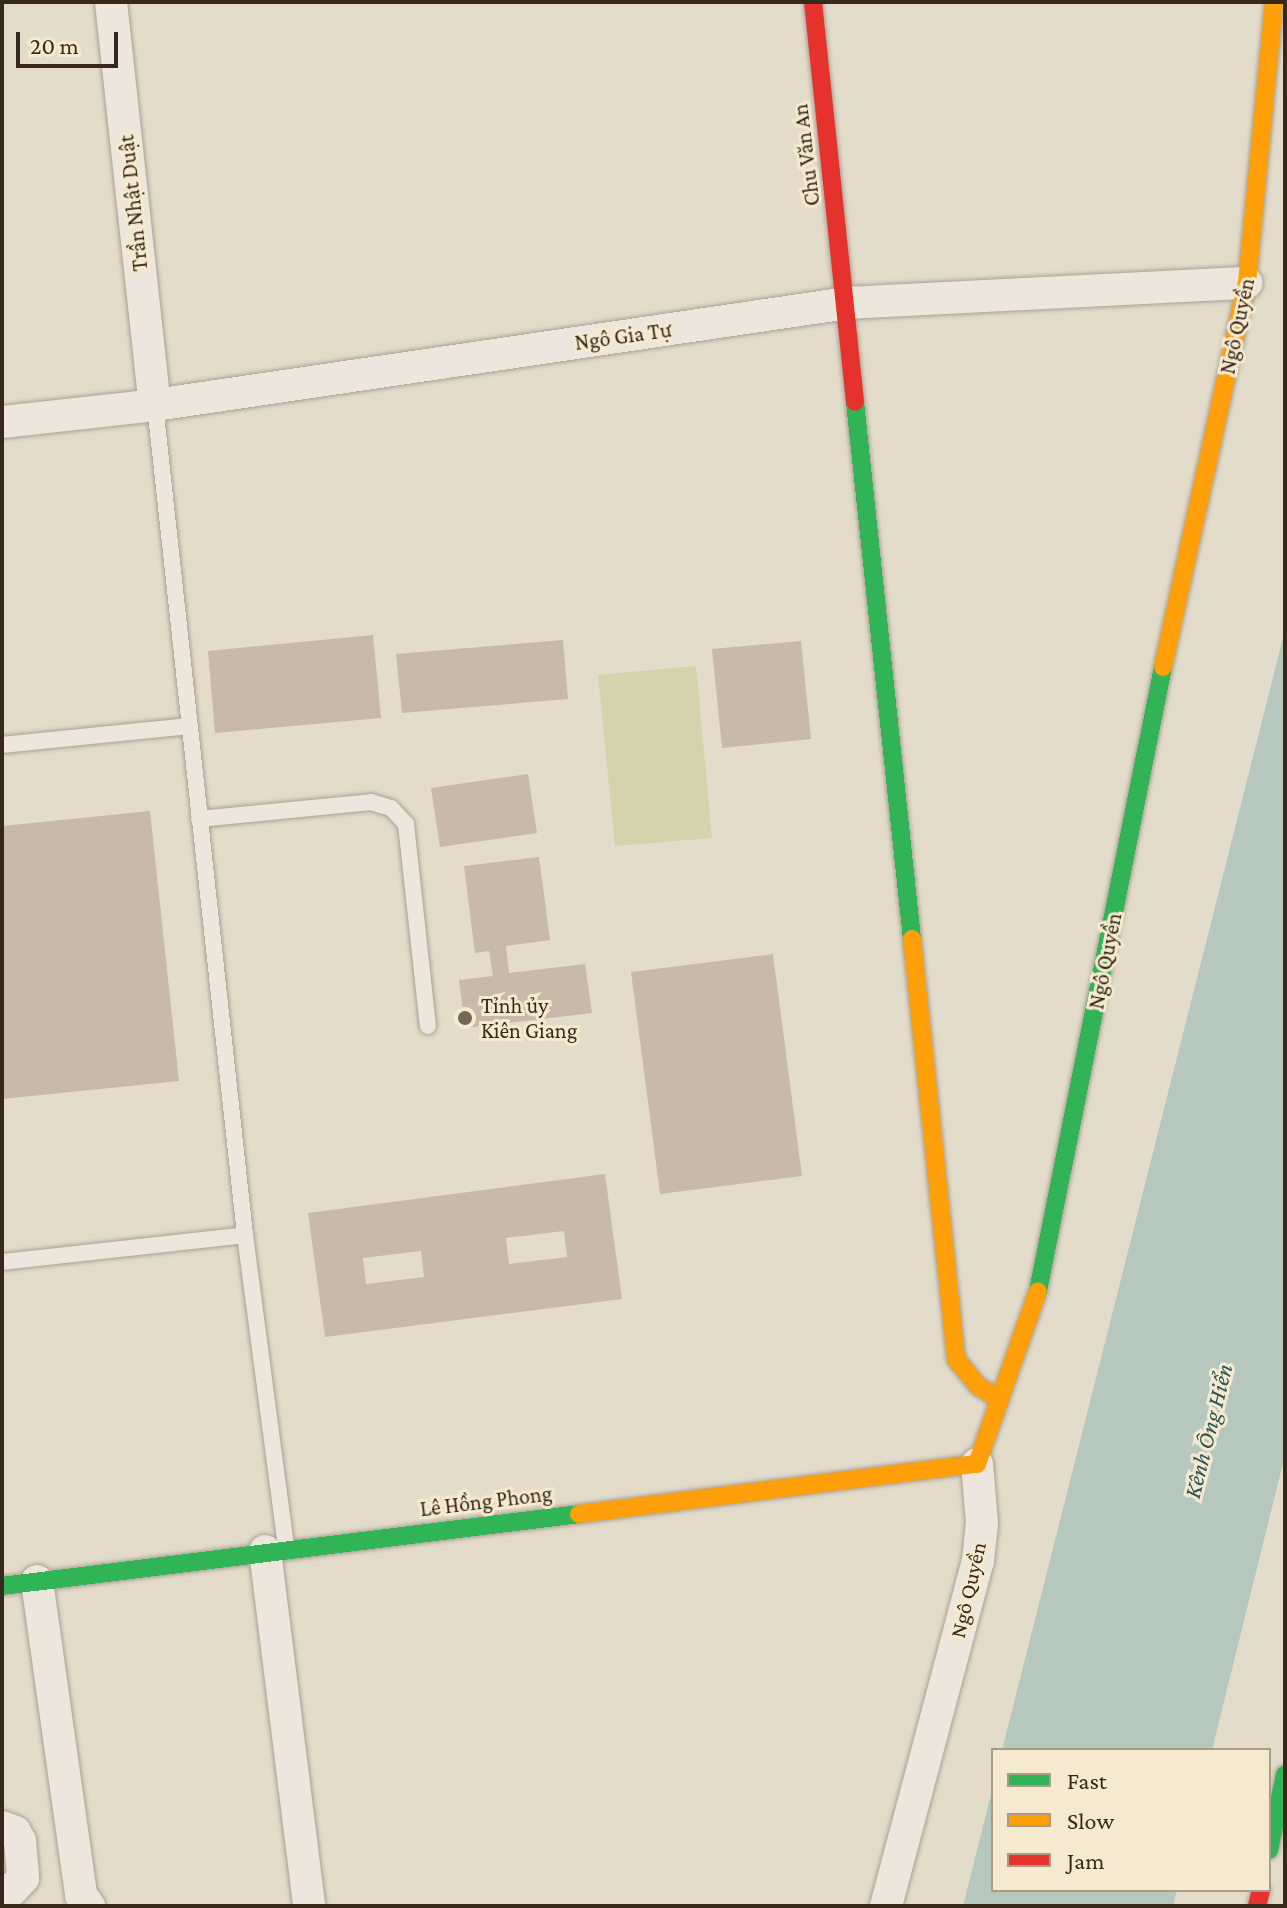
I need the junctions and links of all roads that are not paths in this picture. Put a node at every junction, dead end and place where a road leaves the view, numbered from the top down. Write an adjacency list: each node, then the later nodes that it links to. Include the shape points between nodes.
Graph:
1 (111, 2): 6 (street, Trần Nhật Duật)
2 (813, 2): 5 (street, Chu Văn An)
3 (1274, 2): 4 (street, Ngô Quyền)
4 (1247, 283): 5 (street, Ngô Gia Tự); 14 (street, Ngô Quyền, via 1175,610 1040,1285)
5 (847, 303): 6 (street, Ngô Gia Tự); 14 (street, Chu Văn An, via 956,1359 978,1386)
6 (155, 405): 7 (street, Ngô Gia Tự); 8 (lane)
7 (2, 422)
8 (189, 726): 9 (lane); 10 (lane)
9 (2, 745)
10 (199, 819): 11 (lane, via 371,802 391,808 406,824); 12 (lane)
11 (428, 1026)
12 (245, 1235): 13 (lane); 16 (lane)
13 (2, 1262)
14 (1000, 1400): 15 (street, Ngô Quyền)
15 (977, 1464): 16 (street, Lê Hồng Phong); 25 (street, Ngô Quyền, via 982,1523 978,1561)
16 (276, 1550): 17 (street, Lê Hồng Phong); 23 (street)
17 (37, 1581): 18 (street, Lê Hồng Phong); 24 (street, via 81,1895)
18 (2, 1586)
19 (1285, 1775): 21 (street)
20 (2, 1827): 22 (street, via 15,1832 20,1841 23,1878 12,1890)
21 (1271, 1841)
22 (2, 1890)
23 (306, 1902)
24 (89, 1906)
25 (886, 1906)

